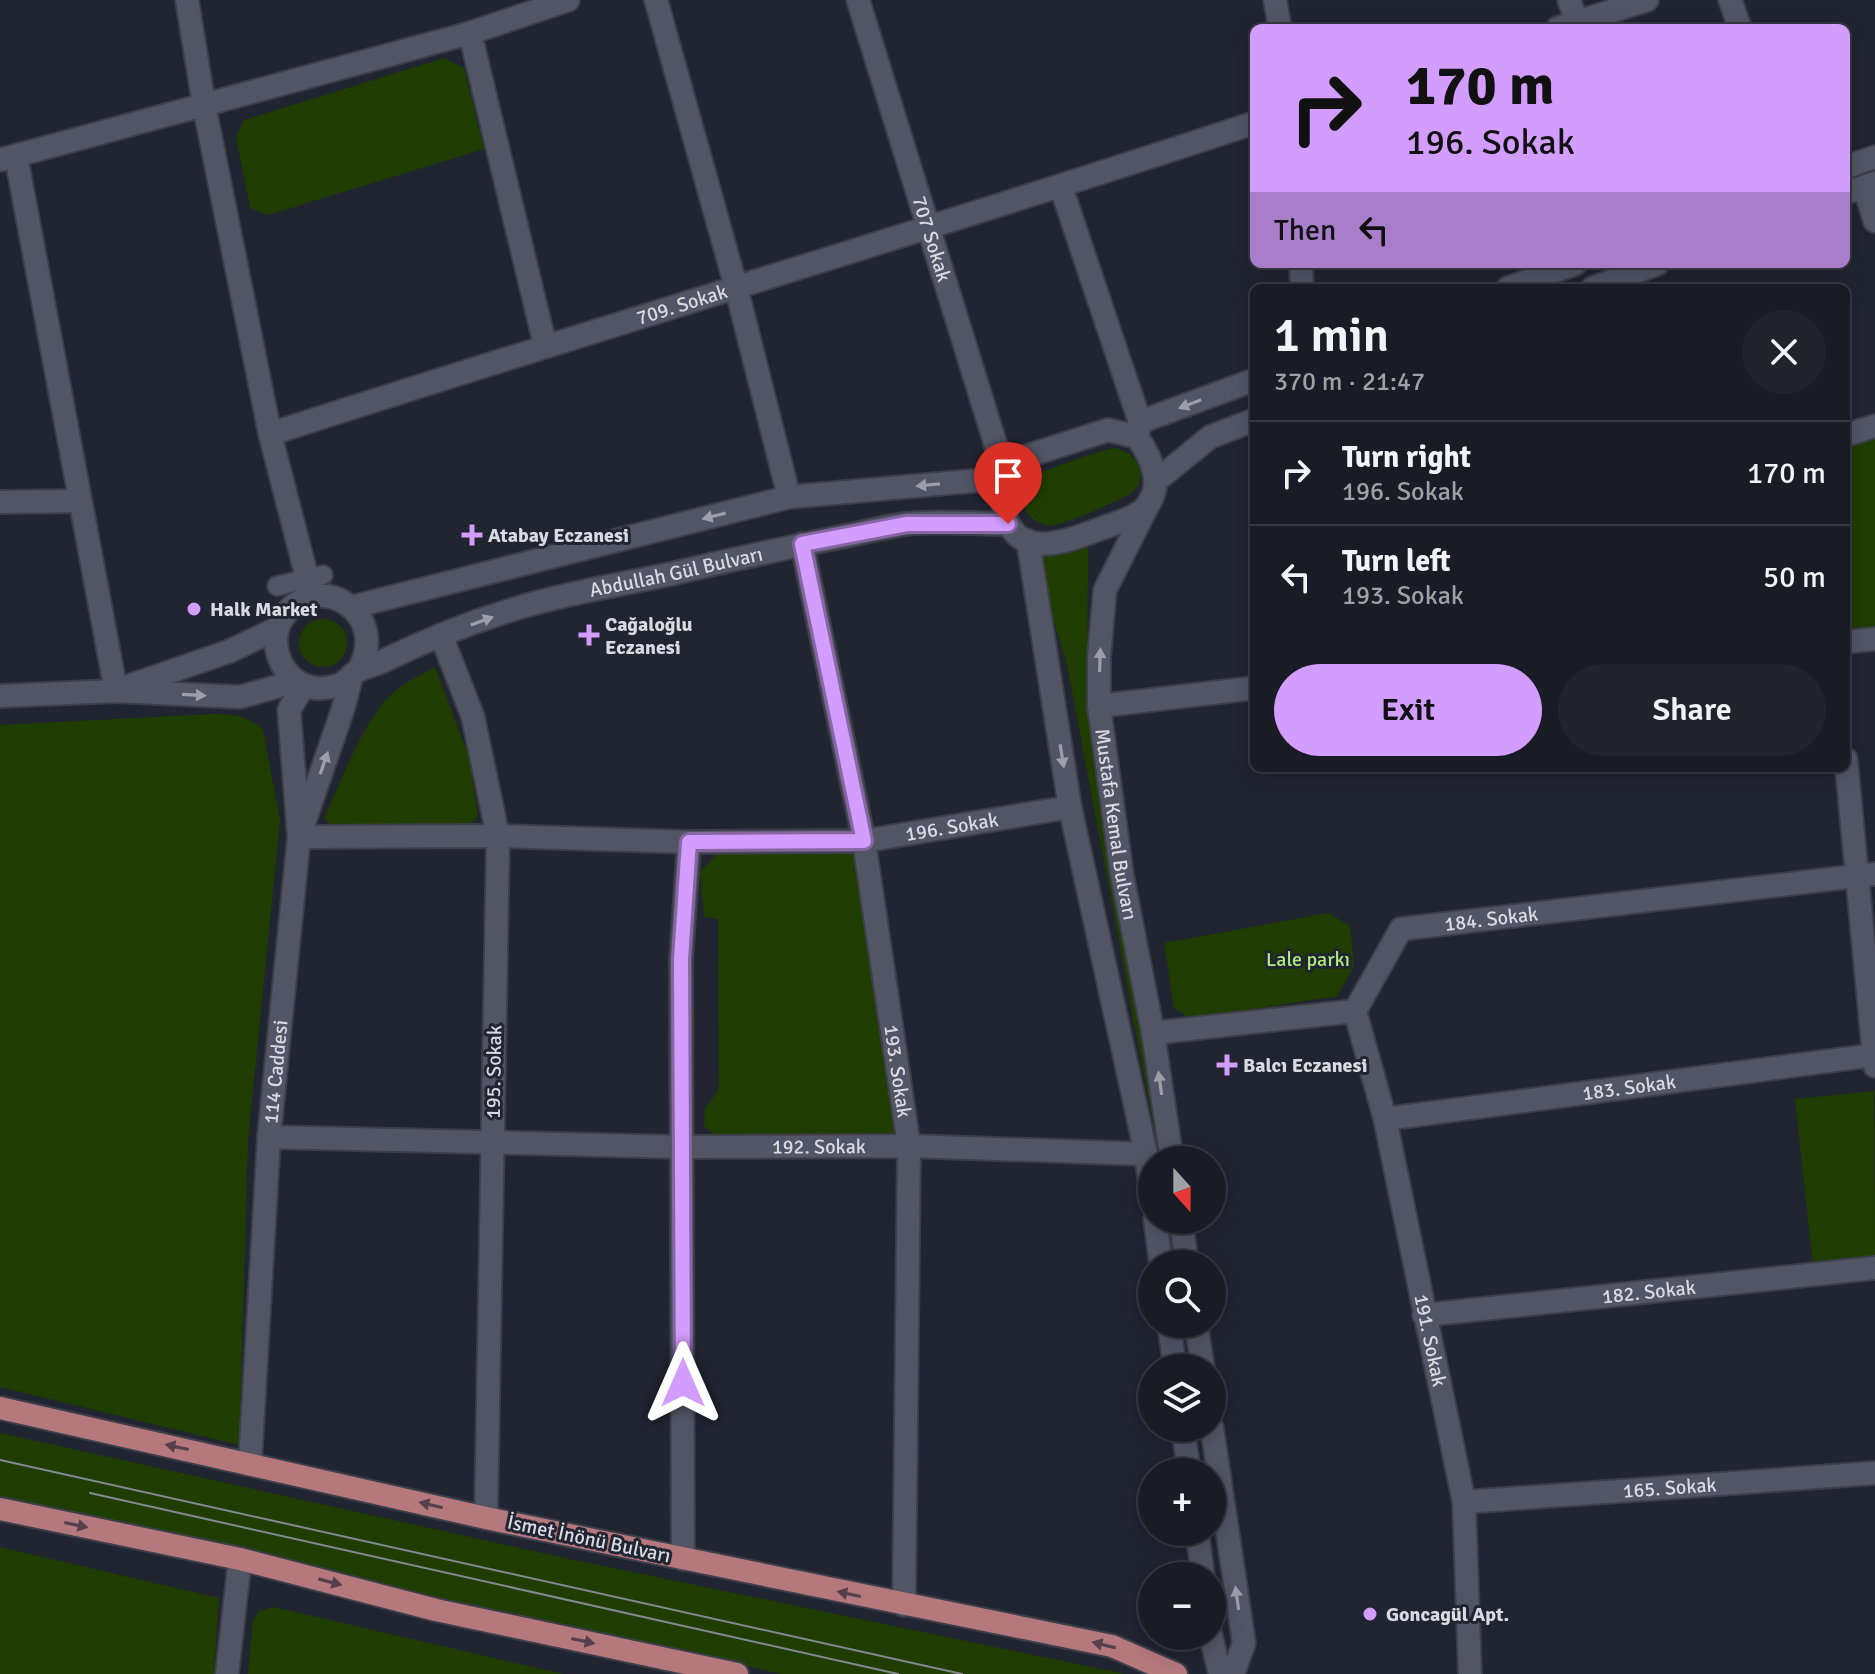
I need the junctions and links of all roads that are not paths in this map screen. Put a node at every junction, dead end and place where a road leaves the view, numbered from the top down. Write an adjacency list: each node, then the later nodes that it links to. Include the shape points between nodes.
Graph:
1 (187, 0): 14 (street)
2 (568, 0): 13 (street)
3 (656, 0): 27 (street)
4 (858, 0): 22 (street, 707 Sokak)
5 (1275, 0): 9 (street)
6 (1569, 0): 10 (street)
7 (1647, 0): 11 (street)
8 (1730, 0): 12 (street)
9 (1279, 24)
10 (1568, 24)
11 (1571, 24)
12 (1739, 24)
13 (470, 33): 14 (street); 28 (street)
14 (204, 105): 17 (street); 33 (street)
15 (1250, 124): 19 (street, 709. Sokak)
16 (1875, 157): 18 (street)
17 (8, 158): 38 (street)
18 (1850, 166)
19 (1061, 187): 22 (street, 709. Sokak); 32 (street)
20 (1862, 188): 21 (street)
21 (1875, 221)
22 (927, 229): 27 (street, 709. Sokak); 35 (street, 707 Sokak)
23 (1564, 268): 25 (street)
24 (1646, 268): 26 (street)
25 (1519, 284)
26 (1604, 284)
27 (736, 287): 28 (street, 709. Sokak); 37 (street)
28 (545, 345): 33 (street, 709. Sokak)
29 (1250, 382): 32 (street, one-way to 32)
30 (1250, 422): 36 (street, via 1210,437)
31 (1875, 426): 34 (street)
32 (1138, 430): 35 (street, via 1094,433 1024,457); 36 (street, via 1154,465)
33 (270, 434): 43 (street)
34 (1850, 434)
35 (1006, 478): 37 (street, one-way to 37); 40 (street, via 1002,504)
36 (1154, 489): 41 (street, via 1144,509 1133,516 1064,543); 55 (street, Mustafa Kemal Bulvarı, one-way to 36, via 1105,590)
37 (789, 497): 45 (street, one-way to 45)
38 (79, 501): 39 (street); 53 (street)
39 (0, 502)
40 (1008, 524): 41 (street); 42 (street, Abdullah Gül Bulvarı, via 907,524)
41 (1028, 541): 57 (street, Mustafa Kemal Bulvarı, one-way to 57)
42 (802, 544): 47 (street, Abdullah Gül Bulvarı, one-way to 42, via 523,606); 60 (street, 193. Sokak)
43 (314, 584): 44 (street); 45 (street, via 326,596); 46 (street)
44 (277, 586)
45 (352, 607): 50 (street, via 367,631 368,645)
46 (278, 628): 51 (street, via 278,658); 53 (street, via 230,651)
47 (441, 635): 50 (street, Abdullah Gül Bulvarı); 58 (street, 195. Sokak, via 473,717)
48 (1875, 639): 49 (street)
49 (1850, 642)
50 (354, 674): 51 (street, via 328,688); 59 (street, one-way to 50)
51 (301, 683): 53 (street, one-way to 51, via 240,697); 59 (street, 114 Caddesi, via 289,710)
52 (1250, 688): 55 (street)
53 (116, 691): 54 (street)
54 (0, 696)
55 (1099, 706): 64 (street, Mustafa Kemal Bulvarı, via 1122,875)
56 (1848, 772): 62 (street)
57 (1070, 807): 60 (street, 196. Sokak); 70 (street, Mustafa Kemal Bulvarı)
58 (498, 836): 59 (street, 196. Sokak); 61 (street, 196. Sokak); 68 (street, 195. Sokak)
59 (299, 837): 67 (street, 114 Caddesi)
60 (864, 841): 61 (street, 196. Sokak); 69 (street, 193. Sokak)
61 (689, 842): 72 (street, via 681,959)
62 (1866, 875): 63 (street, 184. Sokak, via 1401,929); 65 (street)
63 (1355, 1011): 64 (street); 66 (street, 191. Sokak)
64 (1153, 1033): 71 (street, Mustafa Kemal Bulvarı, one-way to 64)
65 (1875, 1059): 66 (street, 183. Sokak)
66 (1385, 1119): 75 (street, 191. Sokak)
67 (269, 1137): 68 (street, 192. Sokak); 78 (street, 114 Caddesi)
68 (493, 1144): 72 (street, 192. Sokak); 82 (street, 195. Sokak)
69 (909, 1146): 72 (street, 192. Sokak); 73 (street, 192. Sokak); 85 (street, 193. Sokak)
70 (1144, 1146)
71 (1170, 1146)
72 (681, 1147): 84 (street)
73 (1138, 1154)
74 (1875, 1268): 75 (street, 182. Sokak)
75 (1424, 1315): 80 (street, 191. Sokak)
76 (0, 1408): 78 (main road, İsmet İnönü Bulvarı, one-way to 76)
77 (1214, 1442): 91 (street, one-way to 77, via 1244,1643)
78 (250, 1463): 82 (main road, İsmet İnönü Bulvarı, one-way to 78)
79 (1875, 1473): 80 (street, 165. Sokak)
80 (1464, 1502): 92 (street, 191. Sokak)
81 (0, 1509): 83 (main road, one-way to 83)
82 (486, 1518): 84 (main road, İsmet İnönü Bulvarı)
83 (240, 1559): 87 (street); 88 (main road, one-way to 88, via 436,1610)
84 (683, 1559): 85 (main road, İsmet İnönü Bulvarı, one-way to 84)
85 (904, 1605): 89 (main road, İsmet İnönü Bulvarı, one-way to 85, via 1112,1646)
86 (1214, 1650): 90 (street)
87 (227, 1674)
88 (733, 1674)
89 (1176, 1674)
90 (1220, 1674)
91 (1233, 1674)
92 (1470, 1674)

